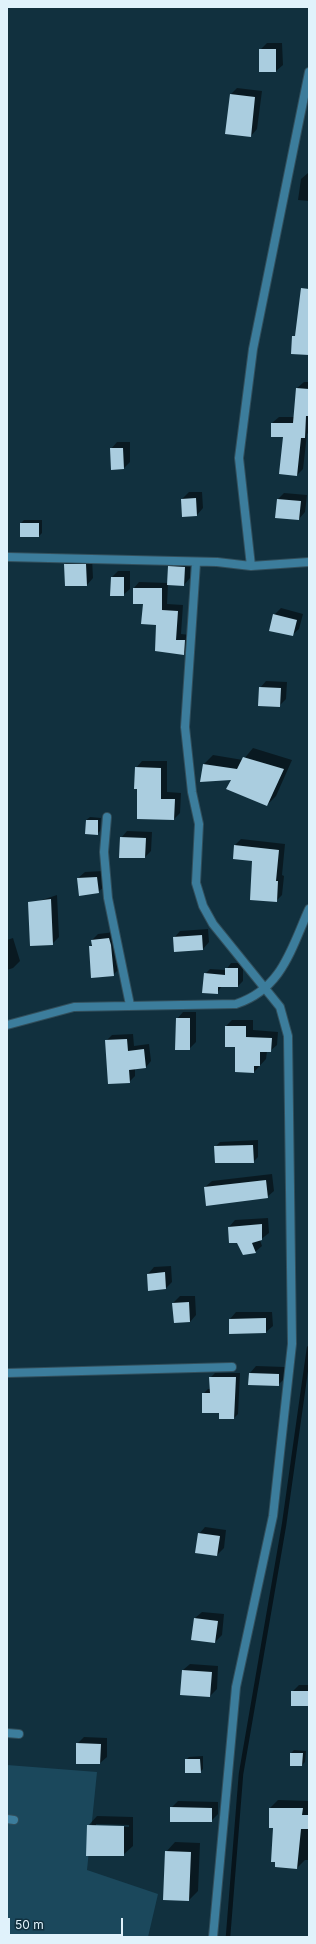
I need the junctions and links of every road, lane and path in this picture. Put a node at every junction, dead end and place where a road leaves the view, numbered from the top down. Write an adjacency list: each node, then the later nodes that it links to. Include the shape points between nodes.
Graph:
1 (309, 72): 5 (street, via 253,349 239,458)
2 (7, 558): 4 (street)
3 (309, 562): 5 (street)
4 (196, 563): 5 (street, via 236,563); 8 (street, via 185,727 192,792 199,824 196,883 203,906 213,924)
5 (251, 566)
6 (107, 817): 9 (street, via 104,852 108,898)
7 (309, 909): 8 (street, via 286,962)
8 (264, 988): 9 (street, via 250,999 236,1004); 15 (street, via 280,1007 288,1036 292,1344 273,1516 236,1687)
9 (130, 1005): 10 (street, via 74,1007)
10 (7, 1025)
11 (232, 1367): 12 (street)
12 (7, 1373)
13 (7, 1734): 14 (street)
14 (19, 1734)
15 (213, 1937)

